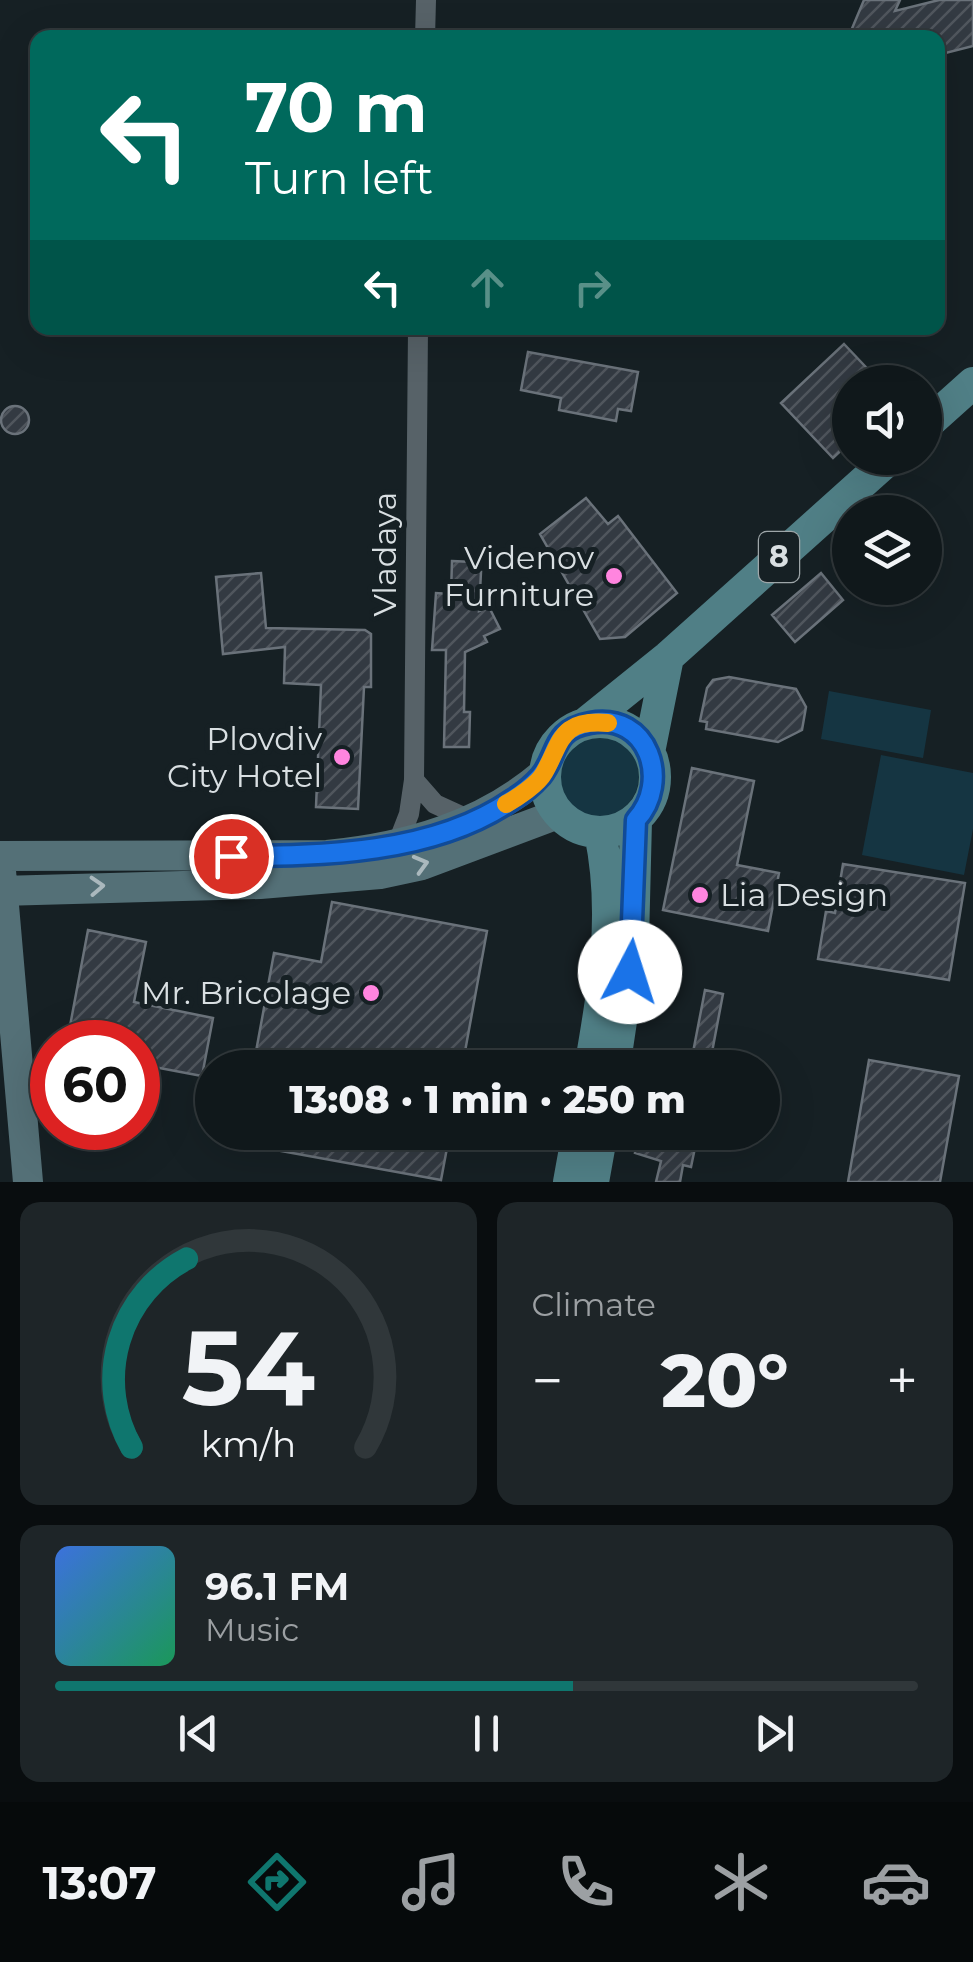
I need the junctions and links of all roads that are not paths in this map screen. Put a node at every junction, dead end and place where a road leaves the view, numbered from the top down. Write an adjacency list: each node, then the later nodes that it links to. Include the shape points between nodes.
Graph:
1 (426, 0): 2 (street)
2 (425, 30)
3 (418, 335): 11 (street, Vladaya)
4 (973, 382): 5 (main road)
5 (942, 410)
6 (871, 475): 7 (main road, 8)
7 (668, 657): 8 (main road, 8); 9 (main road)
8 (586, 724): 9 (main road, via 622,726); 10 (main road, 8, via 557,742)
9 (649, 752): 14 (main road, via 654,788)
10 (544, 773): 12 (main road); 13 (street, via 512,801)
11 (414, 780): 13 (street, via 435,804); 16 (street, Vladaya)
12 (558, 814): 15 (main road); 17 (street, one-way to 12, via 277,883 380,874)
13 (470, 820): 16 (street)
14 (636, 820): 15 (main road); 19 (main road, via 633,941)
15 (600, 833): 18 (main road, via 609,938)
16 (397, 844): 17 (street, via 327,855)
17 (1, 876): 22 (street)
18 (593, 1050)
19 (617, 1050)
20 (575, 1150): 23 (main road)
21 (598, 1150): 24 (main road)
22 (28, 1182)
23 (569, 1182)
24 (592, 1182)

